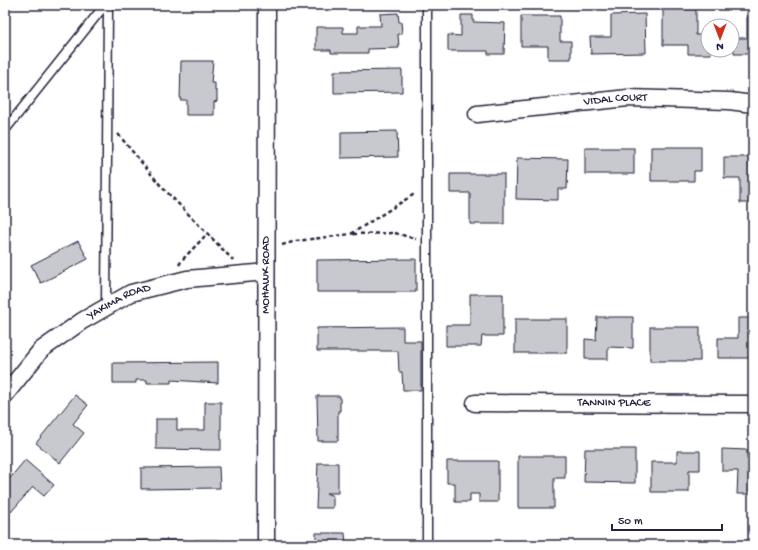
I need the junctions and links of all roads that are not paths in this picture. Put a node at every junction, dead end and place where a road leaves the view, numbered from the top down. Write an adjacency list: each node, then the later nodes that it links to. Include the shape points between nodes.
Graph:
1 (108, 5): 6 (lane, via 100,11); 8 (lane)
2 (267, 5): 7 (street, MOHAWK ROAD)
3 (427, 5): 13 (lane)
4 (753, 104): 5 (street, VIDAL COURT, via 628,98)
5 (477, 114)
6 (5, 130)
7 (266, 272): 8 (street, YAKIMA ROAD, via 187,280 131,293); 12 (street, MOHAWK ROAD)
8 (106, 307): 9 (street, YAKIMA ROAD, via 41,350)
9 (5, 395)
10 (475, 403): 11 (street, TANNIN PLACE)
11 (753, 404)
12 (266, 545)
13 (427, 545)

